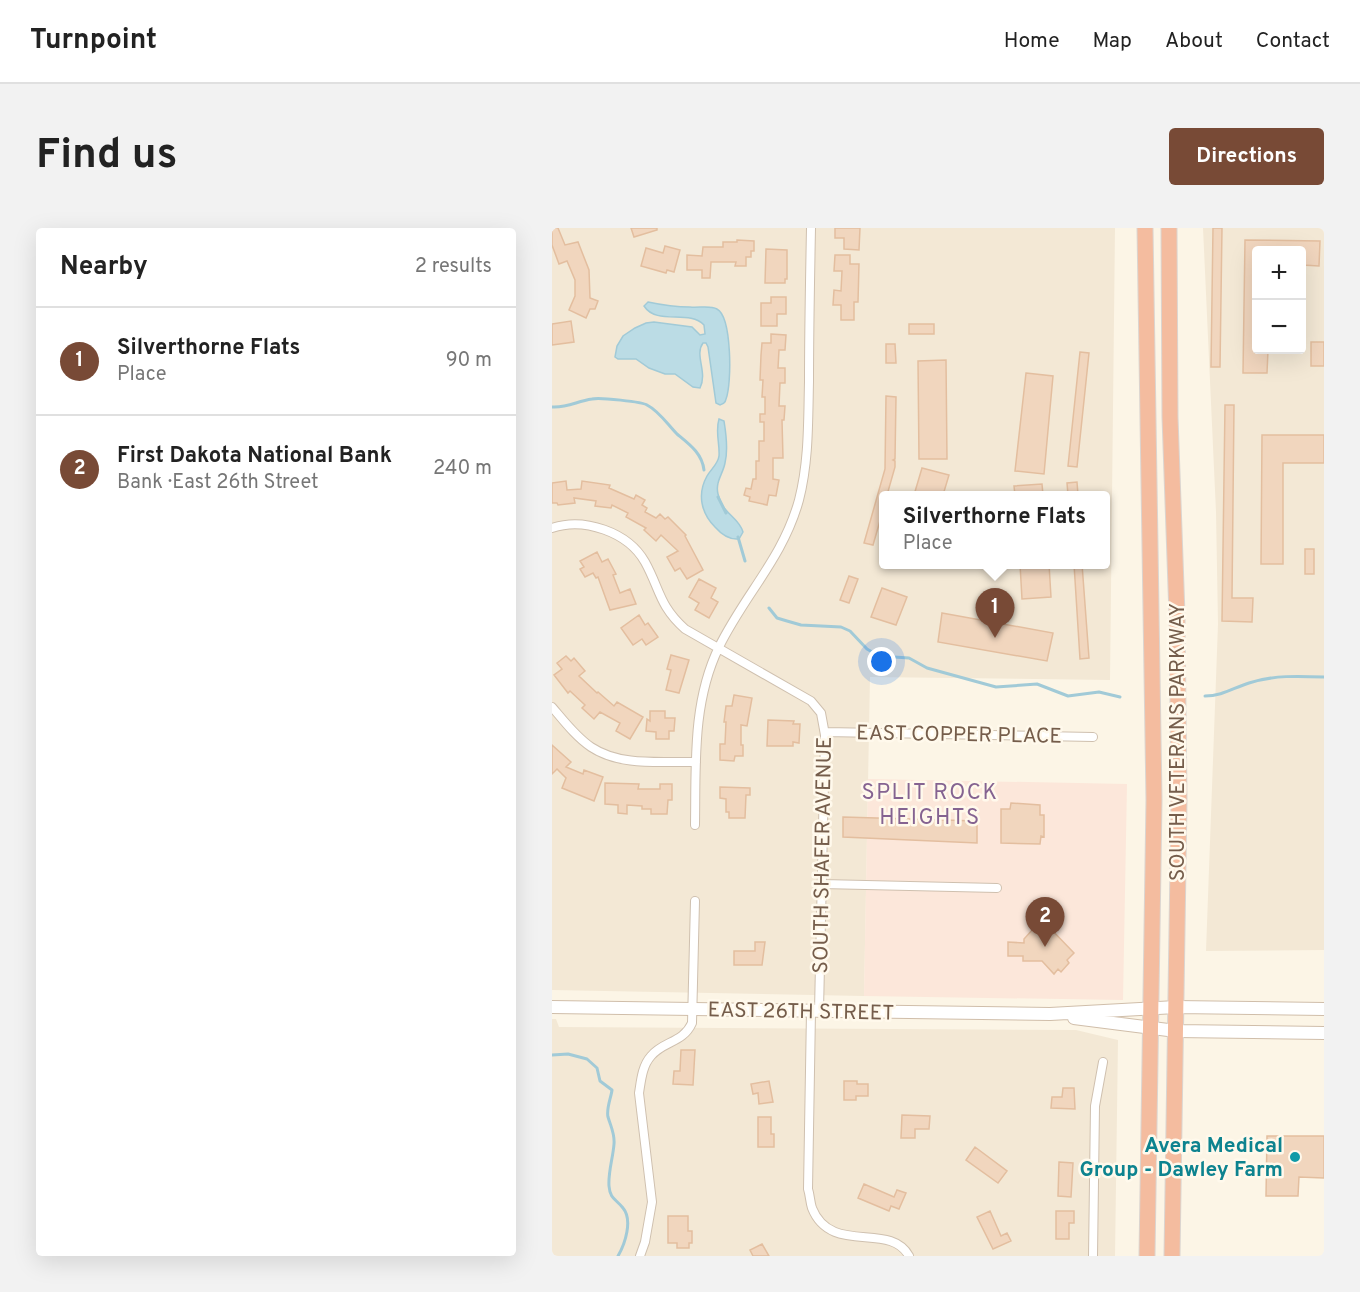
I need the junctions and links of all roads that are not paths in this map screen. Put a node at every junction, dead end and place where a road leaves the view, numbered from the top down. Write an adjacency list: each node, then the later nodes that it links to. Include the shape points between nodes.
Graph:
1 (811, 228): 5 (street, via 808,442 803,484 782,546)
2 (1145, 228): 17 (highway, SOUTH VETERANS PARKWAY, via 1153,707)
3 (1169, 228): 15 (highway, SOUTH VETERANS PARKWAY, via 1179,742)
4 (552, 528): 5 (street, SOUTH SHAFER AVENUE, via 592,526 629,544 645,561 669,614)
5 (719, 648): 7 (street, SOUTH SHAFER AVENUE, via 811,701 820,712); 9 (street, via 700,707)
6 (552, 707): 9 (street, via 582,740 601,753 635,760)
7 (825, 732): 8 (street, EAST COPPER PLACE); 11 (street, SOUTH SHAFER AVENUE)
8 (1093, 737)
9 (696, 762): 10 (street)
10 (695, 825)
11 (822, 884): 12 (street); 19 (street, SOUTH SHAFER AVENUE)
12 (997, 888)
13 (695, 901): 16 (street)
14 (552, 1007): 16 (main road, EAST 26TH STREET)
15 (1176, 1007): 17 (main road, EAST 26TH STREET); 18 (main road, EAST 26TH STREET); 22 (highway, SOUTH VETERANS PARKWAY)
16 (693, 1009): 19 (main road, EAST 26TH STREET); 25 (street, via 688,1031 651,1054 641,1079 639,1094 652,1202)
17 (1151, 1009): 20 (main road, EAST 26TH STREET); 21 (highway, SOUTH VETERANS PARKWAY)
18 (1324, 1009)
19 (815, 1011): 20 (main road, EAST 26TH STREET); 26 (street, SOUTH SHAFER AVENUE, via 808,1189 812,1208 823,1225 836,1234 892,1241)
20 (1050, 1014): 21 (main road, EAST 26TH STREET)
21 (1151, 1028): 22 (main road, EAST 26TH STREET); 28 (highway, SOUTH VETERANS PARKWAY)
22 (1176, 1031): 23 (main road, EAST 26TH STREET); 29 (highway, SOUTH VETERANS PARKWAY)
23 (1324, 1033)
24 (1103, 1062): 27 (street, via 1095,1106)
25 (640, 1256)
26 (909, 1256)
27 (1093, 1256)
28 (1147, 1256)
29 (1172, 1256)

